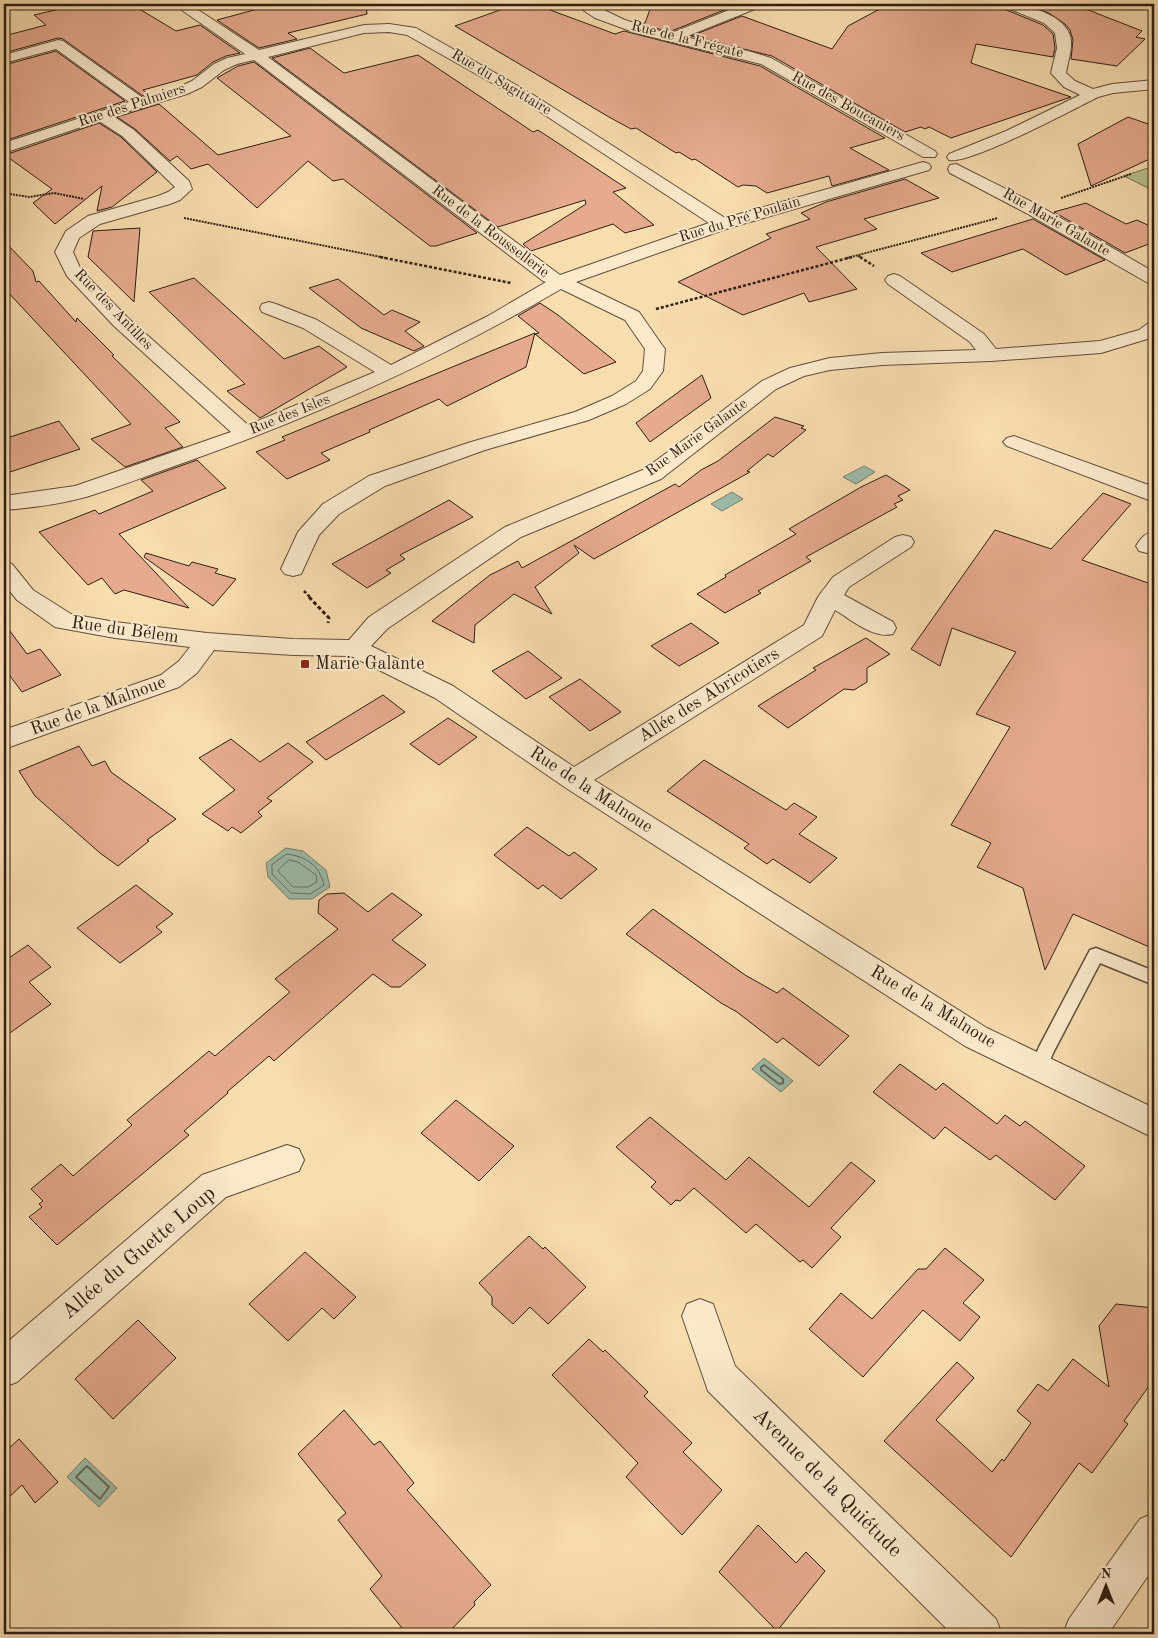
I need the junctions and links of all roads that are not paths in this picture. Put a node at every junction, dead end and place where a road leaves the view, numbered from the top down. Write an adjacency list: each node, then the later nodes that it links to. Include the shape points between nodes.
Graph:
1 (180, 4): 6 (street, Rue de la Roussellerie)
2 (581, 4): 5 (street, Rue de la Frégate, via 631,28)
3 (755, 4): 5 (street)
4 (1010, 4): 10 (street, via 1049,20 1062,32 1064,48 1058,73 1064,82)
5 (671, 38): 8 (street, Rue de la Frégate)
6 (255, 54): 11 (street, Rue des Palmiers, via 225,64 182,91); 16 (street, Rue du Sagittaire, via 364,29 411,31 527,98); 19 (street, Rue de la Roussellerie, via 525,259)
7 (4, 59): 11 (street, via 58,44)
8 (766, 61): 14 (street, Rue des Boucaniers)
9 (1154, 85): 10 (street)
10 (1093, 94): 15 (street)
11 (141, 103): 12 (street, Rue des Palmiers)
12 (101, 115): 13 (street, Rue des Palmiers); 24 (street, Rue des Antilles, via 128,133 184,189 174,196 94,220 72,235 64,252 73,272 121,322)
13 (4, 148)
14 (926, 160): 15 (street, via 939,172); 16 (street, Rue du Pré Poulain)
15 (956, 163): 18 (street, Rue Marie Galante)
16 (723, 224): 19 (street, Rue du Pré Poulain)
17 (894, 280): 22 (street, via 977,338)
18 (1154, 280)
19 (560, 282): 23 (street, Rue des Isles, via 495,320); 30 (street, Rue de la Roussellerie, via 632,316 655,349 653,370 643,385 582,416 478,446 377,481 331,509 309,532)
20 (269, 308): 23 (street, via 310,324)
21 (1154, 328): 22 (street, Rue Marie Galante, via 1146,334 1101,347)
22 (991, 355): 34 (street, Rue Marie Galante, via 882,359 830,364 797,372 769,385 653,474 513,532 378,623)
23 (390, 373): 24 (street, Rue des Isles)
24 (245, 434): 27 (street, Rue des Isles, via 79,492)
25 (1014, 442): 26 (street)
26 (1154, 495)
27 (4, 503)
28 (903, 542): 31 (street, Allée des Abricotiers, via 841,582)
29 (4, 569): 33 (street, Rue du Bélem, via 25,595 64,621)
30 (293, 569)
31 (830, 597): 32 (street); 36 (street, Allée des Abricotiers, via 813,630)
32 (884, 628)
33 (207, 641): 34 (street, Rue de la Malnoue, via 293,648); 35 (street, Rue de la Malnoue, via 188,667 170,681)
34 (355, 648): 36 (street, Rue de la Malnoue, via 444,692)
35 (4, 740)
36 (575, 781): 38 (street, Rue de la Malnoue, via 976,1037)
37 (1154, 978): 38 (lane, via 1096,955)
38 (1040, 1066): 39 (street, Rue de la Malnoue)
39 (1154, 1124)
40 (287, 1160): 42 (street, Allée du Guette Loup, via 214,1186)
41 (700, 1316): 44 (street, Avenue de la Quiétude, via 721,1378)
42 (4, 1369)
43 (1154, 1533): 45 (street)
44 (981, 1634)
45 (1084, 1634)

